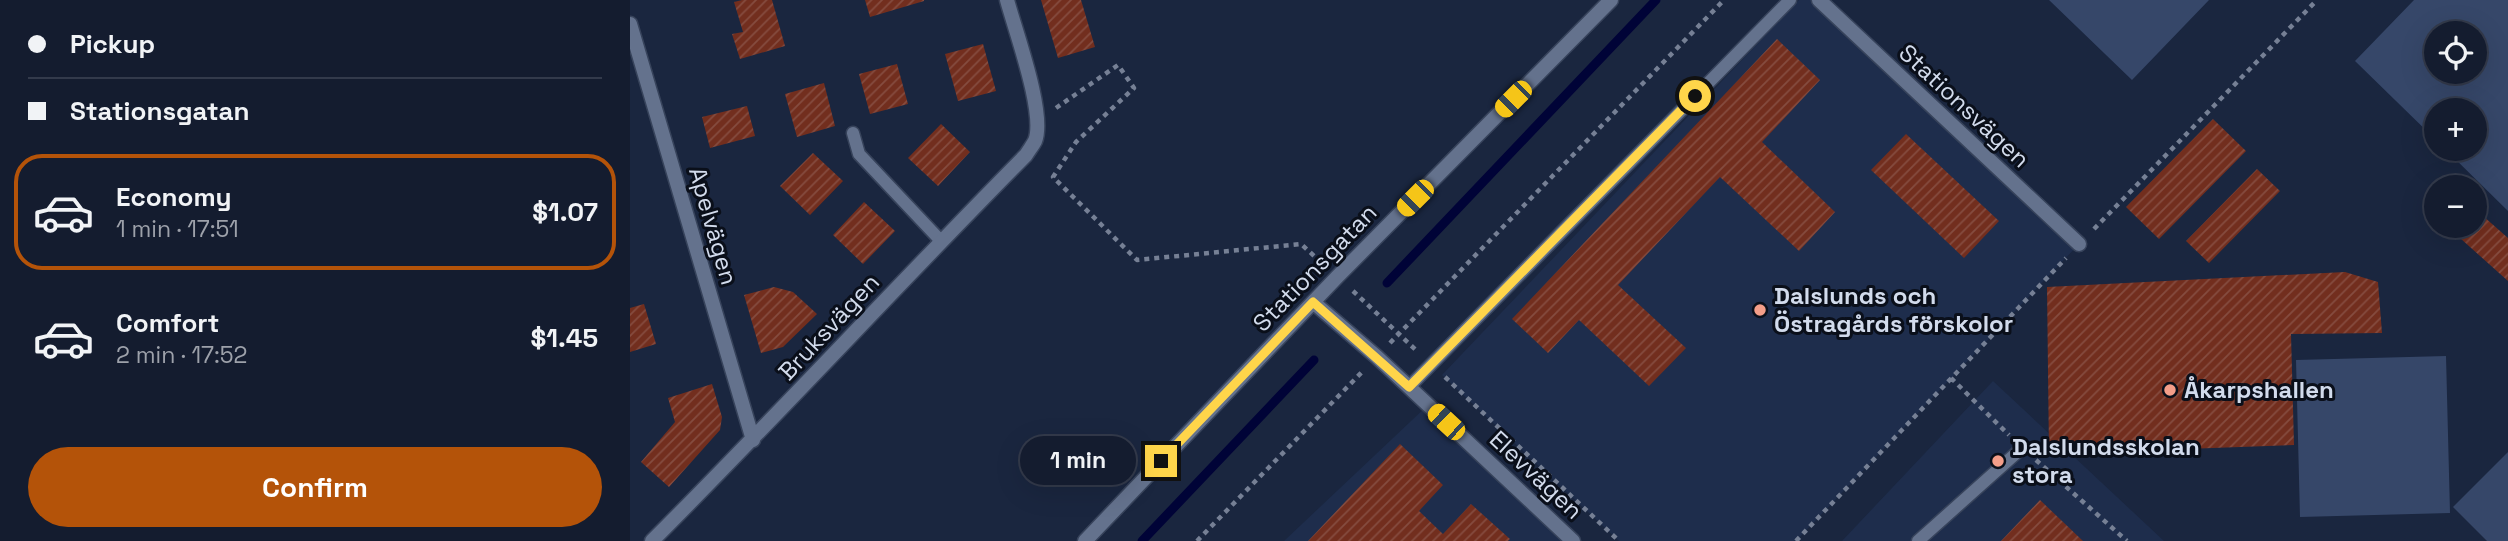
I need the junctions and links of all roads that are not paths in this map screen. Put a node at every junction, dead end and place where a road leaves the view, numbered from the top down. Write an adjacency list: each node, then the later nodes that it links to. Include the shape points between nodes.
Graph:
1 (1007, 0): 7 (street, Bruksvägen, via 1038,120 1036,140)
2 (1611, 0): 9 (street, Stationsgatan)
3 (1790, 0): 10 (lane)
4 (1818, 0): 8 (street, Stationsvägen)
5 (630, 24): 11 (street, Apelvägen)
6 (853, 133): 7 (lane, via 859,154)
7 (941, 241): 11 (street, Bruksvägen)
8 (2078, 244)
9 (1313, 302): 10 (street, Elevvägen); 14 (street, Stationsgatan)
10 (1409, 387): 15 (street, Elevvägen)
11 (753, 440): 13 (street, Bruksvägen)
12 (2022, 448): 16 (lane)
13 (652, 541)
14 (1085, 541)
15 (1573, 541)
16 (1918, 541)

